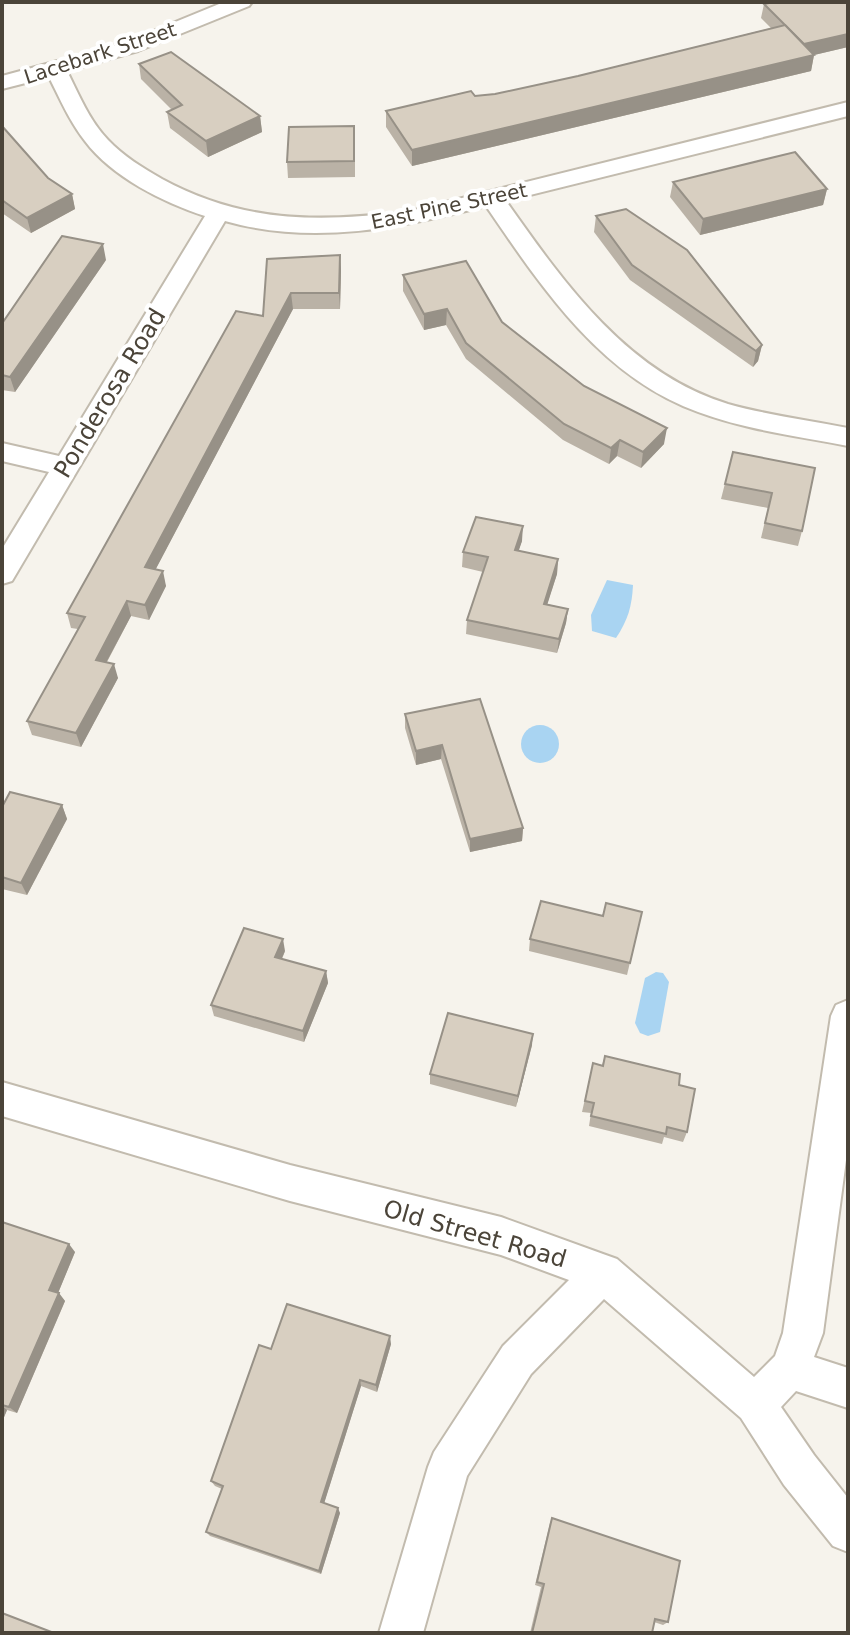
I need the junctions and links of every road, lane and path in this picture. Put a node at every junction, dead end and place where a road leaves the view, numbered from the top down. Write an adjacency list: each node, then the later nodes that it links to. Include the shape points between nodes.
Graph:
1 (242, 2): 2 (street, Lacebark Street, via 131,47)
2 (56, 70): 3 (street, Lacebark Street); 6 (street, East Pine Street, via 83,123 120,163 180,201)
3 (2, 83)
4 (848, 109): 5 (street, East Pine Street)
5 (492, 198): 6 (street, East Pine Street, via 361,226 264,223); 7 (street, via 546,276 610,347 639,370 708,407)
6 (218, 214): 9 (street, Ponderosa Road)
7 (848, 437)
8 (2, 452): 9 (street)
9 (66, 467): 10 (street, Ponderosa Road)
10 (2, 573)
11 (848, 1016): 14 (street, via 803,1333)
12 (2, 1099): 13 (street, Old Street Road, via 290,1183 501,1236)
13 (603, 1273): 16 (street, Old Street Road); 18 (street, via 517,1360 449,1467)
14 (790, 1369): 15 (street); 16 (street)
15 (848, 1388)
16 (755, 1404): 17 (street, Old Street Road)
17 (848, 1531)
18 (401, 1633)

